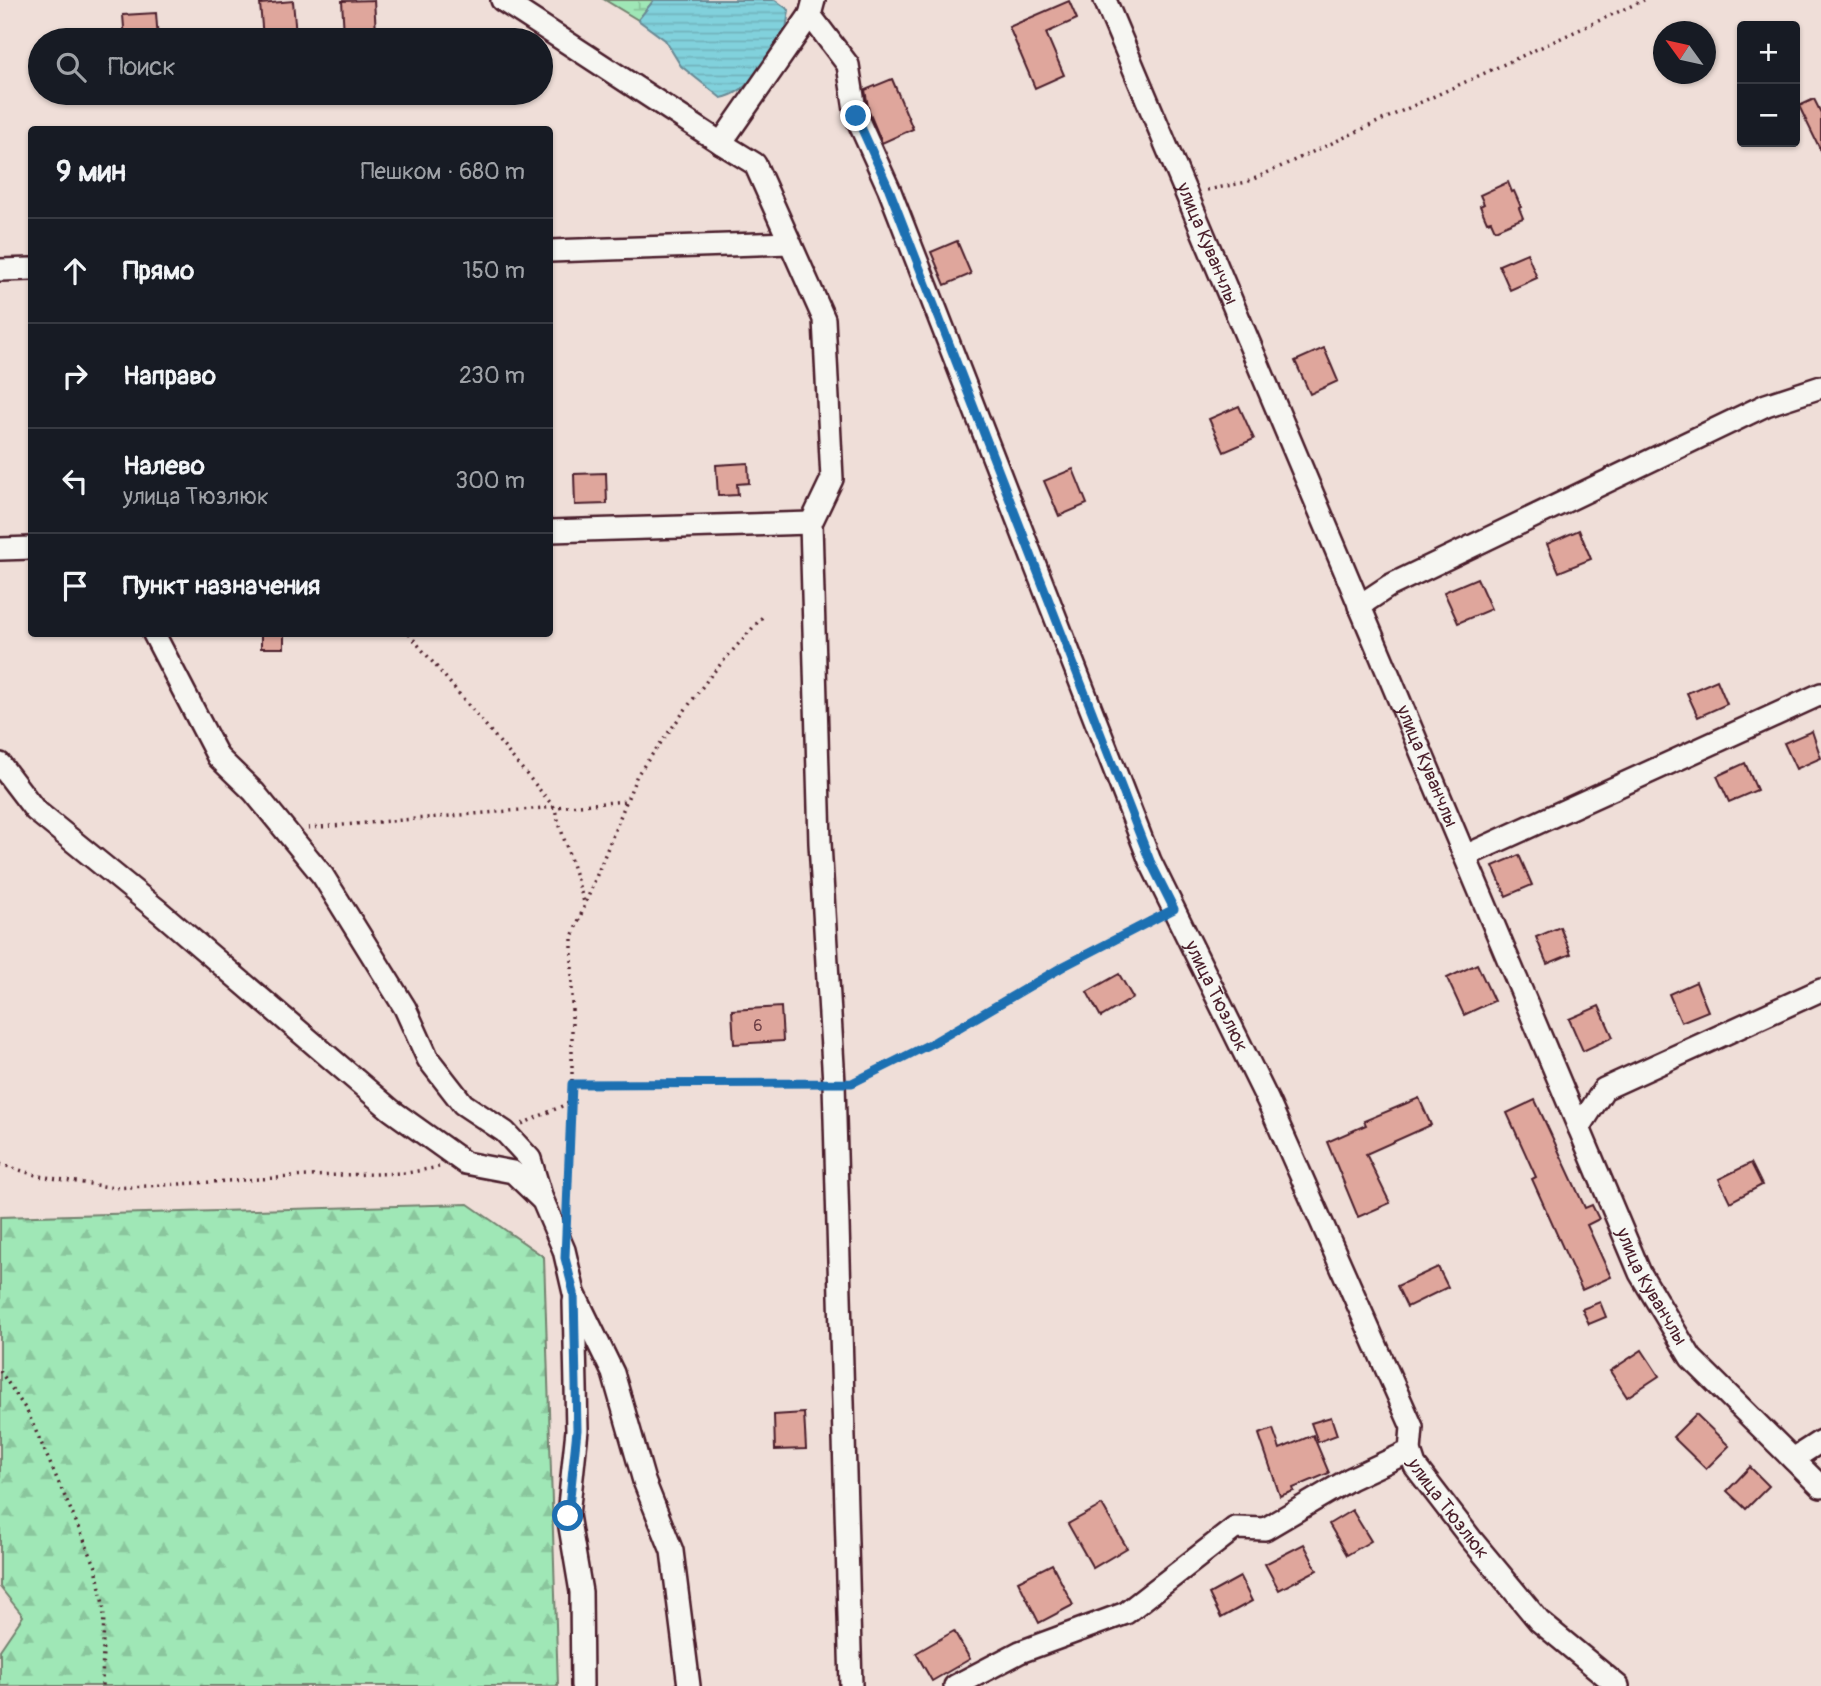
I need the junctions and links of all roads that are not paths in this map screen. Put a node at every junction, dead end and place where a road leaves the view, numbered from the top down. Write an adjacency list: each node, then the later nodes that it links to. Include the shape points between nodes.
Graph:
1 (502, 0): 4 (street)
2 (1105, 0): 16 (street, улица Куванчлы)
3 (812, 8): 6 (street); 26 (street, улица Тюзлюк, via 848,65 856,116 889,189 1150,861 1268,1101 1407,1414 1412,1427)
4 (545, 28)
5 (553, 33): 6 (street)
6 (721, 143): 7 (street, via 755,164)
7 (790, 243): 8 (street); 12 (street, via 824,319 832,479)
8 (553, 251)
9 (28, 269): 10 (street)
10 (0, 270)
11 (1821, 387): 16 (street, via 1753,411 1389,586)
12 (811, 523): 13 (street); 31 (street, via 820,843 834,1083)
13 (553, 531)
14 (28, 548): 15 (street)
15 (0, 549)
16 (1359, 606): 20 (street, улица Куванчлы)
17 (156, 637): 23 (street, via 218,757 254,792 323,876 405,1008 428,1059 463,1104 505,1132 530,1159)
18 (1821, 694): 20 (street)
19 (0, 764): 23 (street, via 35,810 391,1110 465,1163 513,1172)
20 (1465, 856): 22 (street, улица Куванчлы)
21 (1821, 990): 22 (street, via 1604,1089)
22 (1579, 1128): 27 (street, улица Куванчлы, via 1640,1273 1691,1358)
23 (543, 1201): 24 (street, via 564,1250)
24 (574, 1293): 29 (street, via 577,1430 568,1516 581,1591); 30 (street, via 613,1373 644,1481 672,1552)
25 (1821, 1441): 27 (street)
26 (1410, 1451): 32 (street, via 1265,1528 1235,1528 1126,1613 1020,1652); 33 (street, улица Тюзлюк, via 1415,1466 1539,1622)
27 (1793, 1459): 28 (street, улица Куванчлы)
28 (1821, 1487)
29 (582, 1686)
30 (689, 1686)
31 (851, 1686)
32 (955, 1686)
33 (1618, 1686)

